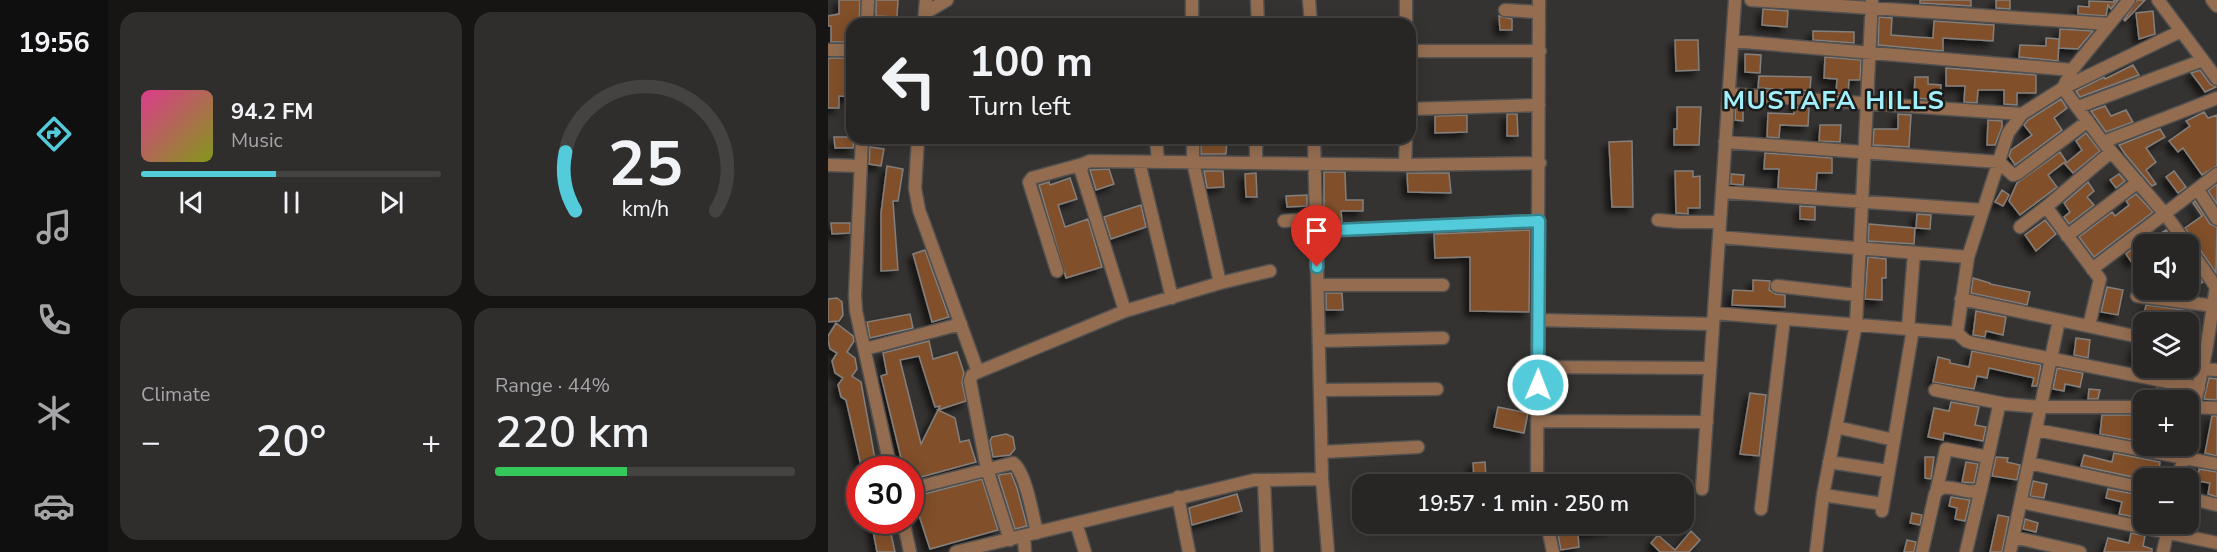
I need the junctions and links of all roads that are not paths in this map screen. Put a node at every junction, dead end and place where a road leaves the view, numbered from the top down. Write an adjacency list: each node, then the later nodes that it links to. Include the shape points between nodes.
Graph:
1 (868, 0): 17 (street)
2 (926, 0): 18 (street)
3 (947, 0): 19 (street)
4 (1192, 0): 20 (street)
5 (1257, 0): 21 (street)
6 (1310, 0): 22 (street)
7 (1406, 0): 23 (street)
8 (1735, 0): 26 (street)
9 (1751, 0): 13 (street)
10 (2129, 0): 24 (street)
11 (2158, 0): 25 (street)
12 (2212, 0): 15 (street)
13 (1872, 4): 24 (street); 31 (street)
14 (1539, 6): 16 (street); 30 (street)
15 (2217, 6)
16 (1505, 10)
17 (867, 18)
18 (925, 18)
19 (926, 18)
20 (1192, 18)
21 (1258, 18)
22 (1311, 18)
23 (1406, 18)
24 (2109, 24): 33 (street)
25 (2181, 31): 32 (street); 35 (street)
26 (1732, 41): 31 (street); 36 (street)
27 (828, 50): 28 (street)
28 (846, 50)
29 (1416, 51): 30 (street)
30 (1540, 51): 39 (street)
31 (1869, 54): 33 (street); 38 (street)
32 (2203, 60): 34 (street); 40 (street)
33 (2072, 70): 35 (street)
34 (2217, 79)
35 (2063, 88): 40 (street); 42 (street)
36 (1728, 94): 38 (street); 44 (street)
37 (2217, 98): 52 (street)
38 (1867, 103): 42 (street); 53 (street)
39 (1539, 105): 41 (street); 59 (street)
40 (2078, 107): 43 (street)
41 (1416, 109)
42 (2022, 114): 57 (street, via 2008,133)
43 (2088, 121): 52 (street); 57 (street, via 2017,174 2010,173)
44 (1725, 142): 53 (street); 68 (street)
45 (862, 144): 64 (street)
46 (918, 144): 104 (street, via 915,188 919,210)
47 (1156, 144): 55 (street)
48 (1193, 144): 56 (street)
49 (1256, 144): 58 (street)
50 (1314, 144): 61 (street)
51 (1406, 144): 63 (street)
52 (2107, 147): 66 (street); 70 (street)
53 (1864, 152): 57 (street); 69 (street)
54 (1139, 162): 55 (street); 60 (street); 95 (street)
55 (1158, 162): 56 (street)
56 (1193, 162): 58 (street); 90 (street)
57 (1999, 162): 71 (street)
58 (1256, 163): 61 (street)
59 (1540, 163): 63 (street); 76 (street)
60 (1083, 164): 88 (street, via 1029,182); 99 (street, via 1081,171)
61 (1315, 164): 63 (street); 78 (street)
62 (828, 165): 64 (street)
63 (1405, 165)
64 (861, 166): 113 (street, via 855,297)
65 (2217, 174): 67 (street)
66 (2138, 183): 72 (street); 81 (street)
67 (2198, 190): 72 (street); 73 (street)
68 (1722, 192): 69 (street); 77 (street)
69 (1861, 202): 71 (street); 83 (street)
70 (2046, 207): 79 (street); 81 (street)
71 (1983, 210): 85 (street)
72 (2165, 214): 80 (street); 87 (street)
73 (2217, 219)
74 (1658, 220): 77 (street)
75 (1284, 221): 78 (street)
76 (1539, 221): 78 (street); 102 (street)
77 (1720, 222): 82 (street)
78 (1316, 225): 91 (street)
79 (2020, 227)
80 (2179, 234)
81 (2067, 236): 87 (street)
82 (1719, 237): 83 (street); 100 (street)
83 (1859, 248): 84 (street); 94 (street)
84 (1914, 253): 85 (street); 107 (street)
85 (1968, 257): 96 (street)
86 (2199, 263): 98 (street, via 2216,287)
87 (2092, 269): 106 (street, via 2100,279)
88 (1057, 271)
89 (1270, 271): 90 (street)
90 (1220, 283): 95 (street)
91 (1318, 285): 92 (street); 111 (street)
92 (1443, 285)
93 (1777, 286): 94 (street)
94 (1857, 295): 105 (street)
95 (1172, 298): 99 (street)
96 (1960, 299): 103 (street); 108 (street)
97 (2168, 300): 98 (street)
98 (2215, 306): 114 (street)
99 (1125, 311): 116 (street)
100 (1714, 319): 101 (street); 102 (street); 118 (street)
101 (1784, 319): 105 (street); 159 (street)
102 (1539, 320): 117 (street)
103 (2059, 320): 106 (street); 115 (street)
104 (961, 324): 113 (street); 116 (street)
105 (1856, 324): 107 (street); 132 (street)
106 (2089, 326): 109 (street)
107 (1911, 329): 108 (street); 134 (street)
108 (1957, 333): 115 (street, via 1972,343)
109 (2133, 336)
110 (1443, 338): 111 (street)
111 (1319, 340): 123 (street)
112 (2199, 349): 114 (street)
113 (865, 350): 138 (street)
114 (2206, 351): 119 (street)
115 (2051, 358): 121 (street); 126 (street)
116 (990, 367): 144 (street, via 972,375 970,381)
117 (1538, 367): 118 (street); 130 (street)
118 (1710, 368): 131 (street)
119 (2202, 369): 120 (street); 121 (street)
120 (2217, 370)
121 (2199, 388)
122 (1437, 389): 123 (street)
123 (1320, 390): 137 (street)
124 (1935, 390): 125 (street)
125 (2005, 404): 126 (street); 140 (street, via 1997,411)
126 (2040, 407): 127 (street); 133 (street)
127 (2133, 407)
128 (2199, 407): 129 (street)
129 (2217, 408)
130 (1538, 421): 131 (street); 146 (street)
131 (1707, 422): 151 (street)
132 (1836, 427): 134 (street); 141 (street)
133 (2036, 430): 135 (street); 142 (street)
134 (1894, 440): 145 (street)
135 (2133, 444)
136 (1418, 447): 137 (street)
137 (1322, 452): 147 (street)
138 (888, 456)
139 (2197, 456): 143 (street)
140 (1988, 457): 152 (street); 153 (street, via 1946,449)
141 (1830, 462): 145 (street); 154 (street)
142 (2029, 463): 150 (street); 157 (street)
143 (2217, 464)
144 (987, 469): 149 (street); 162 (street, via 1016,465); 169 (street)
145 (1888, 471): 154 (street, via 1882,507)
146 (1537, 474)
147 (1322, 479): 148 (street); 177 (street)
148 (1264, 480): 155 (street); 176 (street)
149 (924, 485)
150 (2133, 486)
151 (1702, 489)
152 (1981, 489): 153 (street, via 1972,493 1943,486); 181 (street)
153 (1935, 494): 180 (street)
154 (1823, 495): 179 (street)
155 (1178, 497): 161 (street); 175 (street)
156 (2199, 501): 158 (street)
157 (2021, 502): 160 (street); 168 (street)
158 (2217, 505)
159 (1761, 509)
160 (2133, 521)
161 (1071, 525): 162 (street); 174 (street)
162 (1037, 533): 167 (street)
163 (906, 534): 171 (street)
164 (1549, 534): 178 (street)
165 (2167, 534): 184 (street)
166 (2189, 534): 170 (street)
167 (1024, 537): 169 (street); 173 (street)
168 (2013, 537): 182 (street); 183 (street)
169 (1010, 540): 172 (street)
170 (2217, 543)
171 (910, 552)
172 (956, 552)
173 (1025, 552)
174 (1085, 552)
175 (1189, 552)
176 (1267, 552)
177 (1328, 552)
178 (1553, 552)
179 (1816, 552)
180 (1922, 552)
181 (1966, 552)
182 (2010, 552)
183 (2080, 552)
184 (2163, 552)

